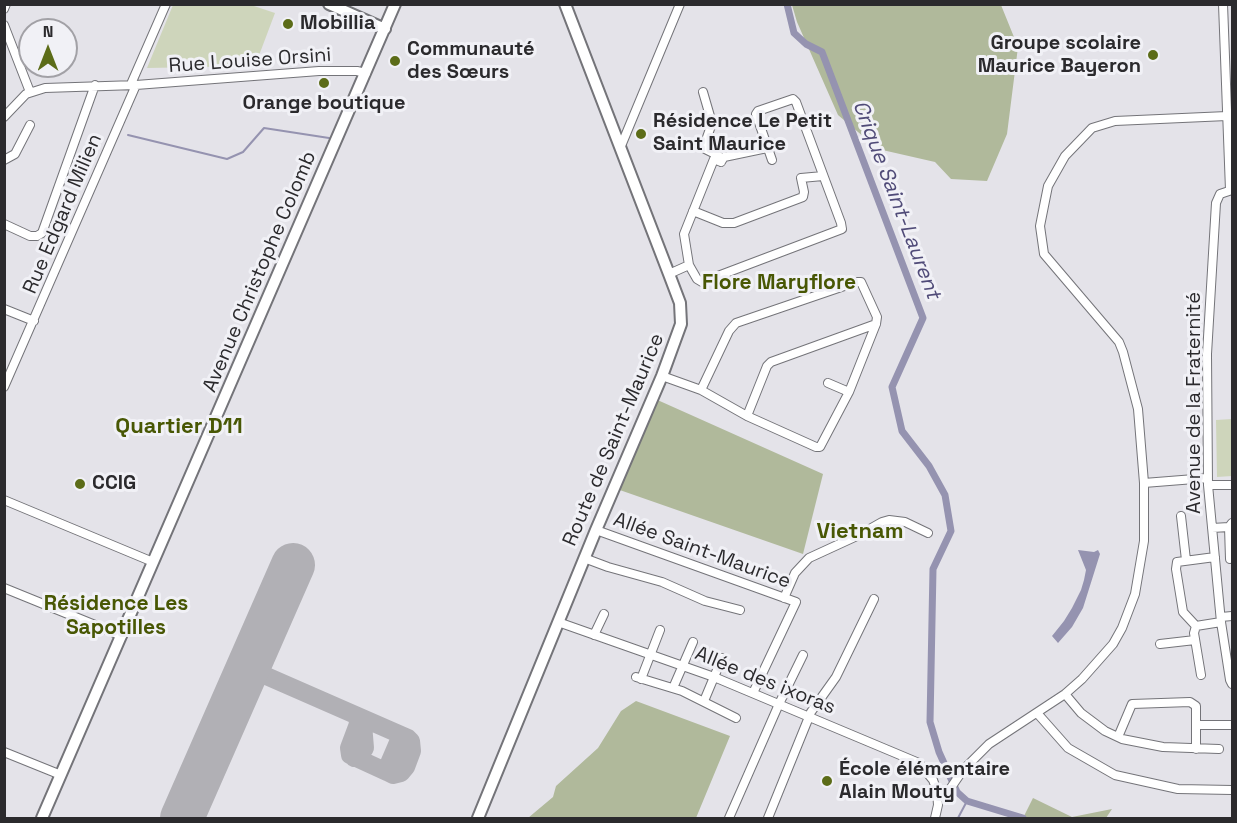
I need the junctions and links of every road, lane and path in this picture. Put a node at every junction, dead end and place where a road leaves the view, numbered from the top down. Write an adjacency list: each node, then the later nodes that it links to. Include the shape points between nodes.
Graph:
1 (166, 4): 11 (street, Rue Edgard Milien)
2 (329, 4): 8 (street)
3 (395, 4): 8 (street, Avenue Christophe Colomb)
4 (565, 4): 17 (street, Route de Saint-Maurice)
5 (680, 4): 17 (street)
6 (1223, 4): 15 (street)
7 (4, 25): 12 (street)
8 (385, 29): 9 (street, Avenue Christophe Colomb)
9 (366, 73): 11 (street, Rue Louise Orsini, via 319,71); 50 (street, Avenue Christophe Colomb)
10 (95, 85): 11 (street, Rue Louise Orsini); 12 (street, Rue Louise Orsini); 25 (street, via 42,233 30,236)
11 (133, 85): 29 (street, Rue Edgard Milien)
12 (30, 92): 14 (street)
13 (703, 92): 21 (street, via 712,120 704,147 720,156)
14 (5, 115)
15 (1227, 116): 23 (street); 38 (street, via 1115,121 1092,128 1065,156 1048,186 1040,226 1044,254 1119,342 1138,410)
16 (30, 125): 19 (street, via 15,154)
17 (621, 146): 27 (street, Route de Saint-Maurice)
18 (767, 148): 20 (street); 21 (street, via 724,157); 22 (street, via 756,112 793,99)
19 (4, 160)
20 (772, 160)
21 (721, 162): 24 (street, via 714,159)
22 (823, 176): 24 (street, via 801,178 803,197 734,223 723,223); 26 (street, via 841,231 704,282 698,280)
23 (1231, 190): 37 (street, Avenue de la Fraternité, via 1220,194 1214,222 1207,354)
24 (693, 211): 26 (street, via 684,237)
25 (4, 224)
26 (689, 264): 27 (street)
27 (669, 274): 31 (street, Route de Saint-Maurice, via 680,303 681,324)
28 (4, 309): 29 (street)
29 (34, 321): 33 (street, Rue Edgard Milien)
30 (876, 324): 34 (street, via 859,281 742,320 729,331); 35 (street); 36 (street, via 771,362)
31 (662, 376): 34 (street); 44 (street, Route de Saint-Maurice)
32 (828, 383): 35 (street)
33 (4, 387)
34 (701, 390): 36 (street)
35 (849, 392): 36 (street, via 820,447)
36 (747, 416)
37 (1207, 481): 38 (street); 39 (street); 43 (street, Avenue de la Fraternité)
38 (1144, 483): 75 (street, via 1144,541 1129,611 1113,644)
39 (1233, 485)
40 (4, 500): 50 (street)
41 (1181, 516): 48 (street)
42 (1231, 525): 43 (street); 49 (street)
43 (1212, 528): 46 (street, Avenue de la Fraternité)
44 (596, 530): 47 (street, Route de Saint-Maurice); 52 (street, Allée Saint-Maurice)
45 (928, 533): 52 (street, via 905,522 882,522 809,558 795,573)
46 (1215, 557): 48 (street); 57 (street, Avenue de la Fraternité)
47 (584, 558): 54 (street); 58 (street, Route de Saint-Maurice)
48 (1186, 560): 59 (street, via 1177,562 1176,569 1183,612)
49 (1230, 560)
50 (153, 562): 62 (street, Avenue Christophe Colomb)
51 (4, 588): 62 (street)
52 (784, 598): 74 (street, Allée Saint-Maurice, via 796,602)
53 (874, 599): 79 (street, via 836,677)
54 (740, 610)
55 (604, 614): 61 (street)
56 (1233, 616): 57 (street)
57 (1221, 620): 59 (street); 72 (street, Avenue de la Fraternité)
58 (558, 622): 61 (street, Allée des ixoras); 91 (street, Route de Saint-Maurice)
59 (1196, 626): 63 (street)
60 (660, 630): 66 (street)
61 (594, 635): 66 (street, Allée des ixoras)
62 (122, 636): 87 (street, Avenue Christophe Colomb)
63 (1195, 640): 65 (street); 70 (street)
64 (693, 642): 69 (street)
65 (1160, 644)
66 (651, 653): 69 (street, Allée des ixoras); 73 (street, via 638,678)
67 (803, 655): 77 (street)
68 (722, 658): 71 (street)
69 (682, 665): 71 (street, Allée des ixoras); 73 (street)
70 (1201, 675)
71 (714, 677): 74 (street, Allée des ixoras); 76 (street)
72 (1233, 684)
73 (673, 688): 76 (street)
74 (753, 693): 77 (street, Allée des ixoras)
75 (1065, 694): 78 (street); 83 (street, via 1081,713)
76 (704, 702): 80 (street)
77 (778, 704): 79 (street, Allée des ixoras); 92 (street)
78 (1036, 713): 88 (street, via 1068,748 1115,775 1178,789); 89 (street, via 989,744)
79 (809, 717): 89 (street, Allée des ixoras, via 919,763 933,780); 93 (street)
80 (736, 718)
81 (1233, 724): 82 (street)
82 (1196, 725): 83 (street, via 1193,703 1135,702); 84 (street)
83 (1118, 737): 84 (street, via 1137,743)
84 (1196, 749): 85 (street)
85 (1220, 749)
86 (4, 752): 87 (street)
87 (61, 775): 90 (street, Avenue Christophe Colomb)
88 (1233, 790)
89 (939, 797): 94 (street)
90 (42, 819)
91 (478, 819)
92 (729, 819)
93 (768, 819)
94 (935, 819)

